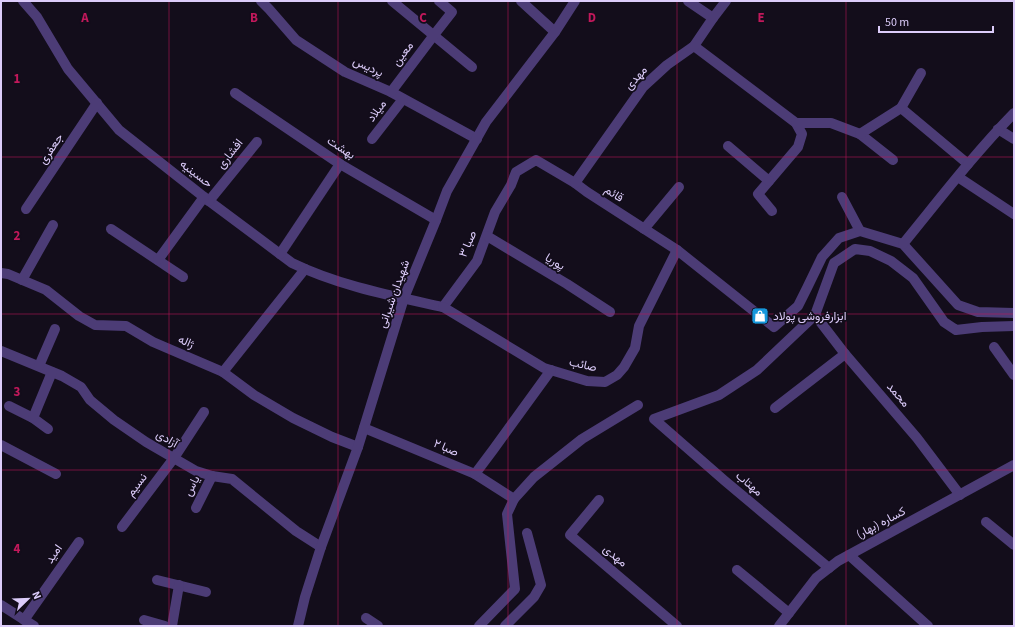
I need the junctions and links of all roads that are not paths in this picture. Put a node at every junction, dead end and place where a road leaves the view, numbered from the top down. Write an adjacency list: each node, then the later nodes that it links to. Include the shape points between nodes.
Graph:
1 (23, 1): 18 (street, حسینیه, via 38,17 68,69)
2 (261, 1): 15 (street, پردیس, via 296,40 345,72)
3 (392, 1): 11 (street)
4 (439, 1): 11 (street, معین, via 452,12)
5 (521, 1): 10 (street)
6 (575, 1): 10 (street, شهیدان شیرانی)
7 (688, 1): 9 (street)
8 (726, 1): 9 (street, مهدی)
9 (713, 18): 12 (street, مهدی)
10 (555, 32): 25 (street, شهیدان شیرانی, via 486,122)
11 (434, 35): 13 (street); 15 (street, معین)
12 (694, 46): 21 (street); 35 (street, مهدی, via 643,86)
13 (472, 67)
14 (921, 73): 19 (street)
15 (391, 92): 17 (street, پردیس)
16 (235, 93): 31 (street, بهشت)
17 (403, 99): 24 (street, میلاد); 25 (street, پردیس)
18 (97, 103): 38 (street, حسینیه, via 119,130); 39 (street, جعفری)
19 (901, 108): 23 (street); 32 (street)
20 (1014, 113): 22 (street)
21 (796, 123): 23 (street, via 831,123); 34 (street, via 802,134 798,147)
22 (998, 128): 26 (street); 32 (street)
23 (860, 134): 30 (street)
24 (372, 139)
25 (477, 139): 42 (street, شهیدان شیرانی, via 447,191)
26 (1014, 139)
27 (257, 142): 38 (street, افشاری)
28 (728, 146): 34 (street)
29 (536, 160): 35 (street, قائم); 47 (street, صبا ۳, via 516,172 495,212)
30 (893, 160)
31 (340, 164): 42 (street, بهشت); 50 (street)
32 (968, 164): 33 (street)
33 (958, 177): 41 (street); 48 (street)
34 (769, 181): 40 (street, via 758,194)
35 (575, 183): 45 (street, قائم)
36 (679, 187): 45 (street)
37 (842, 197): 46 (street)
38 (207, 199): 50 (street, حسینیه); 51 (street, افشاری)
39 (26, 209)
40 (772, 211)
41 (1014, 214)
42 (436, 220): 56 (street, شهیدان شیرانی)
43 (53, 225): 55 (street)
44 (111, 229): 51 (street)
45 (644, 229): 49 (street, قائم)
46 (860, 231): 48 (street); 49 (street, قائم, via 839,238 822,257 798,306 774,327)
47 (487, 236): 57 (street, صبا ۳, via 477,261); 58 (street, پوریا)
48 (903, 244): 59 (street, via 958,305 978,312)
49 (677, 250): 67 (street, صائب, via 639,326 635,348 617,375 605,382 587,381)
50 (280, 254): 52 (street, حسینیه)
51 (158, 260): 54 (street)
52 (305, 269): 56 (street, حسینیه, via 345,283); 69 (street)
53 (1, 273): 55 (street, ژاله)
54 (183, 277)
55 (22, 280): 69 (street, ژاله, via 46,290 95,325 126,326 153,342)
56 (404, 298): 57 (street); 76 (street, شهیدان شیرانی)
57 (443, 307): 67 (street, صائب)
58 (610, 312)
59 (1014, 313)
60 (815, 314): 61 (street, via 834,262 855,249 870,251 891,261 913,278 944,322 956,330); 65 (street, محمد); 96 (street, مهتاب, via 757,370 719,395 654,419)
61 (1014, 326)
62 (55, 329): 66 (street)
63 (994, 347): 70 (street)
64 (1, 351): 66 (street, آزادی)
65 (845, 354): 73 (street); 85 (street, محمد, via 917,438)
66 (39, 366): 68 (street, آزادی)
67 (551, 370): 83 (street)
68 (52, 372): 75 (street); 80 (street, آزادی, via 81,387 90,400 114,420)
69 (223, 372): 79 (street, ژاله, via 254,395 293,418)
70 (1014, 375)
71 (638, 405): 86 (street, via 582,439 534,477)
72 (9, 406): 75 (street)
73 (775, 408)
74 (204, 412): 80 (street, نسیم)
75 (33, 418): 77 (street)
76 (364, 428): 79 (street, شهیدان شیرانی); 83 (street, صبا ۲)
77 (48, 429)
78 (1, 445): 82 (street)
79 (358, 447): 94 (street, شهیدان شیرانی)
80 (174, 458): 84 (street, آزادی, via 196,471); 90 (street, نسیم)
81 (1014, 465): 85 (street, کساره (بهار))
82 (56, 474)
83 (475, 474): 86 (street, صبا ۲)
84 (212, 476): 88 (street, یاس); 94 (street, آزادی, via 232,479 296,532)
85 (960, 494): 95 (street, کساره (بهار))
86 (514, 499): 111 (street, via 507,514 515,589)
87 (600, 500): 113 (street, مهدی, via 570,535)
88 (196, 508)
89 (986, 522): 93 (street)
90 (122, 527)
91 (527, 532): 112 (street, via 541,585 534,597)
92 (78, 542): 104 (street, امید)
93 (1014, 545)
94 (322, 547): 109 (street, شهیدان شیرانی)
95 (849, 555): 96 (street, کساره (بهار)); 115 (street)
96 (829, 568): 102 (street, کساره (بهار), via 816,578)
97 (737, 570): 102 (street)
98 (157, 580): 99 (street)
99 (180, 585): 100 (street); 108 (street)
100 (206, 592)
101 (1, 605): 104 (street)
102 (788, 613): 114 (street, کساره (بهار))
103 (366, 618): 110 (street)
104 (24, 620): 106 (street)
105 (144, 620): 107 (street)
106 (34, 626)
107 (165, 626)
108 (172, 626)
109 (298, 626)
110 (378, 626)
111 (479, 626)
112 (505, 626)
113 (677, 626)
114 (779, 626)
115 (928, 626)

